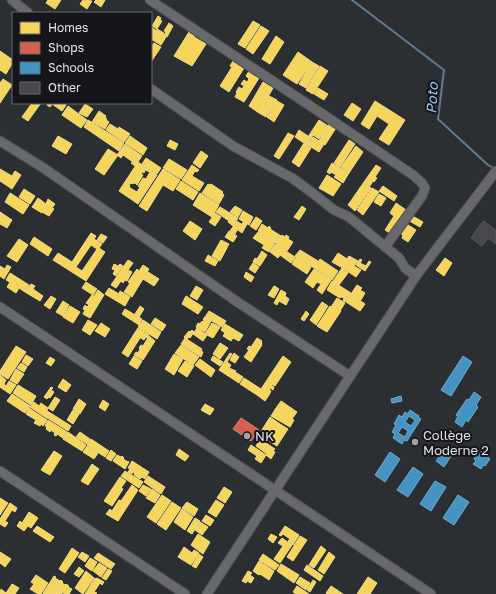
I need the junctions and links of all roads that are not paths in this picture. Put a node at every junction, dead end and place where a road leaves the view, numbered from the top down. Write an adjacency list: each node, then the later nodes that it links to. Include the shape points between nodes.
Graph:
1 (12, 0): 3 (street)
2 (150, 0): 7 (street, via 321,112 422,183 425,188 422,196)
3 (27, 12)
4 (152, 90): 7 (street, via 233,146 310,190 334,210 349,217)
5 (0, 141): 10 (street)
6 (496, 171): 8 (street)
7 (385, 247): 8 (street, via 399,258 404,268)
8 (416, 276): 10 (street)
9 (0, 307): 12 (street)
10 (350, 376): 12 (street)
11 (0, 471): 13 (street)
12 (276, 490): 14 (street); 15 (street)
13 (185, 594)
14 (207, 594)
15 (431, 594)

